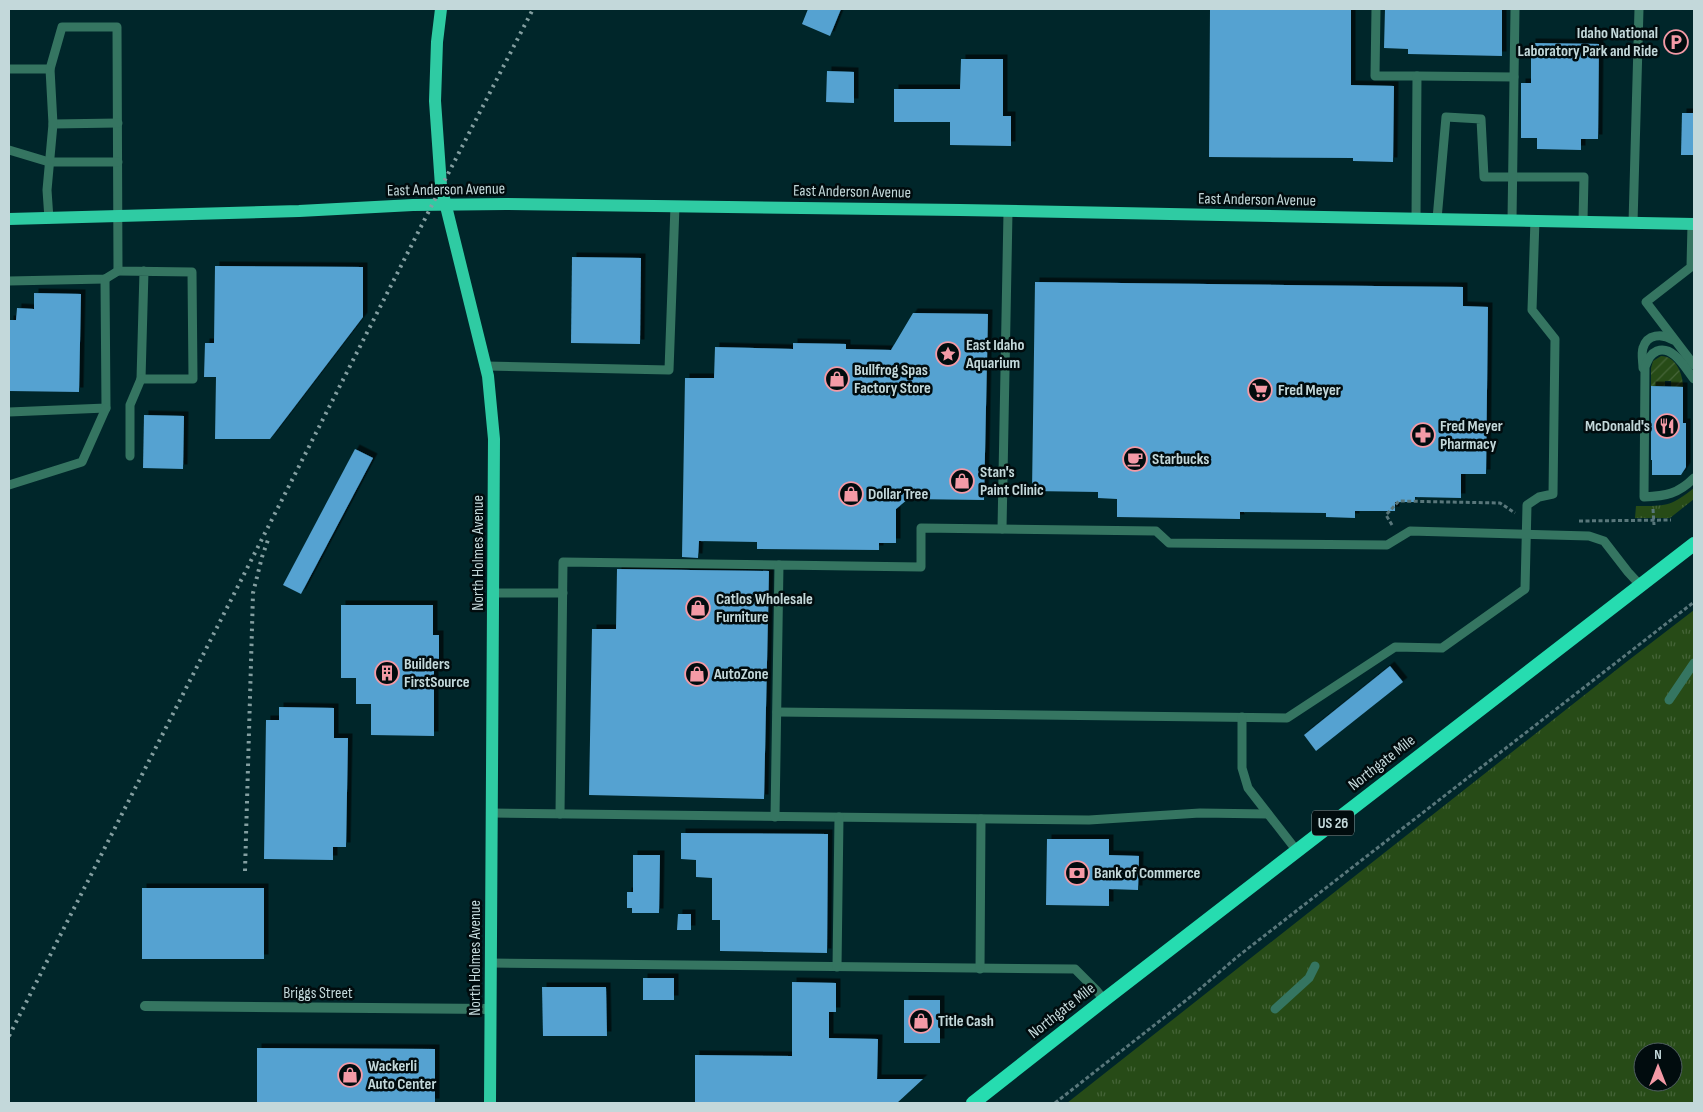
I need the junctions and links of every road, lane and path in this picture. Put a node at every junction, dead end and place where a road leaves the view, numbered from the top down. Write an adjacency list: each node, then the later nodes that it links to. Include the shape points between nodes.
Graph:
1 (442, 9): 15 (main road, North Holmes Avenue, via 437,42 435,102 441,186)
2 (1376, 9): 7 (lane, via 1375,76)
3 (1515, 9): 8 (lane)
4 (1639, 9): 26 (lane)
5 (9, 69): 6 (lane)
6 (50, 69): 9 (lane, via 62,27 117,27); 10 (lane)
7 (1417, 76): 8 (lane); 19 (lane)
8 (1514, 77): 14 (lane)
9 (118, 123): 10 (lane); 13 (lane)
10 (53, 124): 12 (lane)
11 (9, 150): 12 (lane)
12 (50, 162): 13 (lane); 21 (lane, via 47,190)
13 (118, 162): 18 (lane)
14 (1512, 177): 22 (lane, via 1484,177 1481,119 1446,118); 23 (lane); 25 (lane, via 1584,177)
15 (447, 205): 16 (main road, East Anderson Avenue); 18 (main road, East Anderson Avenue); 34 (main road, North Holmes Avenue)
16 (675, 206): 17 (main road, East Anderson Avenue); 34 (lane, via 669,370)
17 (1008, 212): 19 (main road, East Anderson Avenue); 50 (lane)
18 (118, 217): 21 (main road, East Anderson Avenue); 28 (lane)
19 (1416, 218): 22 (main road, East Anderson Avenue)
20 (9, 219): 21 (main road, East Anderson Avenue)
21 (49, 219)
22 (1437, 219): 23 (main road, East Anderson Avenue)
23 (1512, 220): 24 (main road, East Anderson Avenue)
24 (1535, 220): 25 (main road, East Anderson Avenue); 51 (lane, via 1532,310 1555,339 1553,494 1539,497 1527,505)
25 (1583, 221): 26 (main road, East Anderson Avenue)
26 (1633, 223): 27 (main road, East Anderson Avenue)
27 (1693, 224): 32 (lane, via 1691,268 1646,302)
28 (118, 271): 29 (lane); 30 (lane)
29 (144, 271): 35 (lane); 35 (lane, via 192,272 193,379)
30 (105, 279): 31 (lane); 38 (lane)
31 (9, 281)
32 (1679, 345): 33 (lane); 37 (lane, via 1665,336 1652,337 1646,342 1642,357)
33 (1694, 365)
34 (486, 366): 55 (main road, North Holmes Avenue, via 494,439)
35 (141, 379): 40 (lane, via 130,405)
36 (1694, 379): 37 (lane, via 1676,356 1662,350 1648,359)
37 (1645, 385): 41 (lane, via 1644,497 1672,494)
38 (106, 408): 39 (lane); 42 (lane, via 82,462)
39 (9, 412)
40 (130, 456)
41 (1694, 478)
42 (9, 486)
43 (1653, 506): 45 (path)
44 (1520, 515): 48 (path, via 1500,503 1400,501 1386,515)
45 (1654, 520): 46 (path); 47 (path); 49 (path)
46 (1671, 520)
47 (1570, 521)
48 (1392, 525)
49 (1654, 526)
50 (1002, 529): 51 (lane, via 1156,531 1169,543 1201,544 1387,545 1410,531); 53 (lane, via 921,528 920,566)
51 (1526, 533): 54 (lane, via 1588,536 1604,541); 61 (lane, via 1525,589 1442,648 1395,647 1287,718)
52 (1694, 544): 54 (highway, Northgate Mile / US 26)
53 (779, 565): 56 (lane, via 563,562); 60 (lane)
54 (1640, 584): 68 (highway, Northgate Mile / US 26)
55 (494, 593): 56 (lane); 62 (main road, North Holmes Avenue)
56 (563, 593): 63 (lane)
57 (1694, 602): 79 (path, via 1237,957)
58 (1694, 664): 59 (lane)
59 (1669, 700)
60 (777, 712): 61 (lane); 65 (lane)
61 (1242, 717): 64 (lane, via 1242,768 1248,788)
62 (492, 813): 63 (lane); 69 (main road, North Holmes Avenue)
63 (560, 814): 65 (lane)
64 (1268, 814): 67 (lane, via 1200,813 1089,820); 68 (lane)
65 (775, 817): 66 (lane)
66 (839, 817): 67 (lane); 71 (lane)
67 (981, 819): 72 (lane)
68 (1297, 851): 73 (highway, Northgate Mile / US 26)
69 (491, 963): 71 (lane); 75 (main road, North Holmes Avenue)
70 (1315, 966): 76 (lane, via 1309,978)
71 (837, 967): 72 (lane)
72 (980, 969): 73 (lane, via 1075,969)
73 (1104, 1000): 78 (highway, Northgate Mile / US 26)
74 (145, 1006): 75 (street, Briggs Street)
75 (491, 1008): 77 (main road, North Holmes Avenue)
76 (1275, 1009)
77 (490, 1103)
78 (974, 1103)
79 (1055, 1103)

